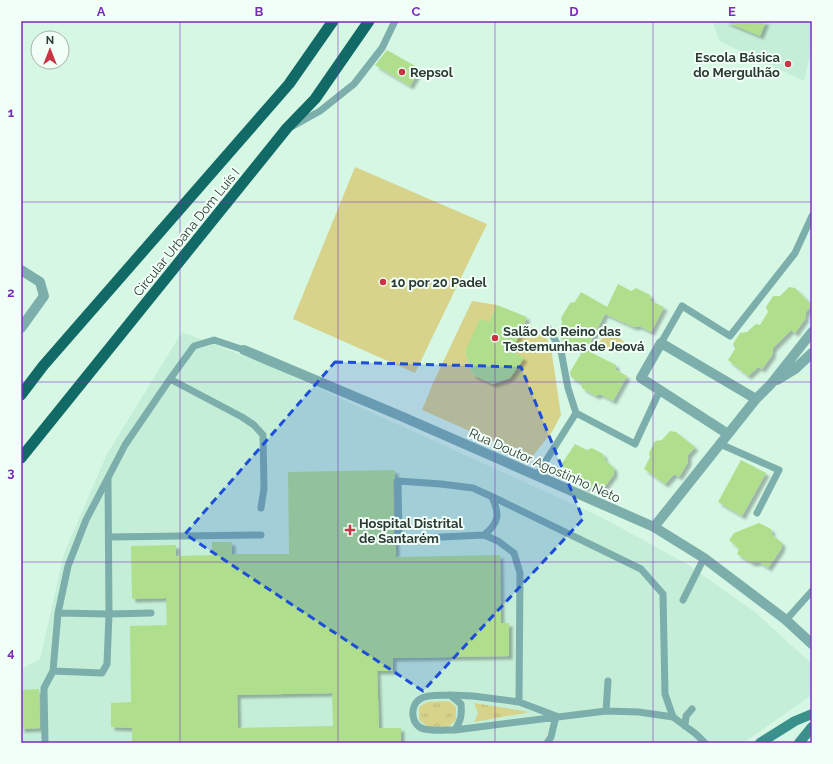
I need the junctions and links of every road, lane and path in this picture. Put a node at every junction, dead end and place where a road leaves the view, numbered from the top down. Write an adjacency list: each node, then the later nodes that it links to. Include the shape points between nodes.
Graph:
1 (333, 21): 16 (highway, Circular Urbana Dom Luís I, via 288,84 43,366)
2 (369, 21): 4 (highway, Circular Urbana Dom Luís I, via 315,100)
3 (395, 21): 4 (lane, via 382,48 354,84 320,111)
4 (288, 128): 21 (highway, Circular Urbana Dom Luís I)
5 (812, 216): 10 (lane, via 795,253 730,336 682,306)
6 (21, 270): 7 (street, via 40,282 44,296)
7 (21, 328)
8 (549, 329): 18 (lane, via 561,351)
9 (812, 332): 14 (street)
10 (661, 343): 15 (street, via 641,378); 17 (street)
11 (244, 350): 13 (lane, via 214,340 194,346); 22 (street, Rua Doutor Agostinho Neto)
12 (811, 355): 14 (street)
13 (170, 378): 23 (lane, via 125,445); 25 (lane, via 242,417 263,435 264,488)
14 (770, 384): 17 (street)
15 (660, 390): 18 (lane, via 635,444); 19 (street)
16 (21, 395)
17 (756, 399): 19 (street)
18 (576, 413): 22 (lane)
19 (728, 434): 20 (street)
20 (720, 444): 26 (lane, via 779,470); 27 (street)
21 (21, 458)
22 (537, 475): 27 (street, Rua Doutor Agostinho Neto)
23 (108, 479): 30 (lane); 34 (lane, via 86,520 70,559)
24 (492, 497): 29 (lane, via 497,517 493,528); 29 (lane, via 473,488 398,481 399,539); 47 (lane, via 641,569 663,594 666,694)
25 (261, 508)
26 (757, 513)
27 (654, 527): 31 (street, Rua Doutor Agostinho Neto)
28 (261, 534): 30 (lane)
29 (484, 534): 42 (lane, via 514,553 520,573)
30 (109, 537): 36 (lane)
31 (704, 558): 33 (lane); 37 (street, Rua Doutor Agostinho Neto)
32 (812, 591): 37 (lane)
33 (683, 600)
34 (58, 613): 36 (lane); 39 (lane)
35 (151, 613): 36 (lane)
36 (109, 614): 39 (lane, via 107,664 102,673)
37 (786, 620): 38 (street, Rua Doutor Agostinho Neto)
38 (812, 644)
39 (53, 671): 51 (lane, via 44,688)
40 (608, 681): 44 (lane)
41 (450, 695): 42 (lane); 50 (lane, via 461,704 462,714); 50 (lane, via 420,699 413,710 413,718 416,725 422,729)
42 (520, 702): 46 (lane)
43 (692, 709): 48 (lane, via 686,716)
44 (606, 711): 46 (lane); 47 (lane)
45 (812, 714): 54 (main road, via 795,721)
46 (556, 716): 50 (lane); 52 (lane)
47 (673, 717): 48 (lane)
48 (685, 726): 53 (lane)
49 (812, 727): 55 (main road)
50 (455, 730)
51 (45, 743)
52 (547, 743)
53 (705, 743)
54 (760, 743)
55 (799, 743)

